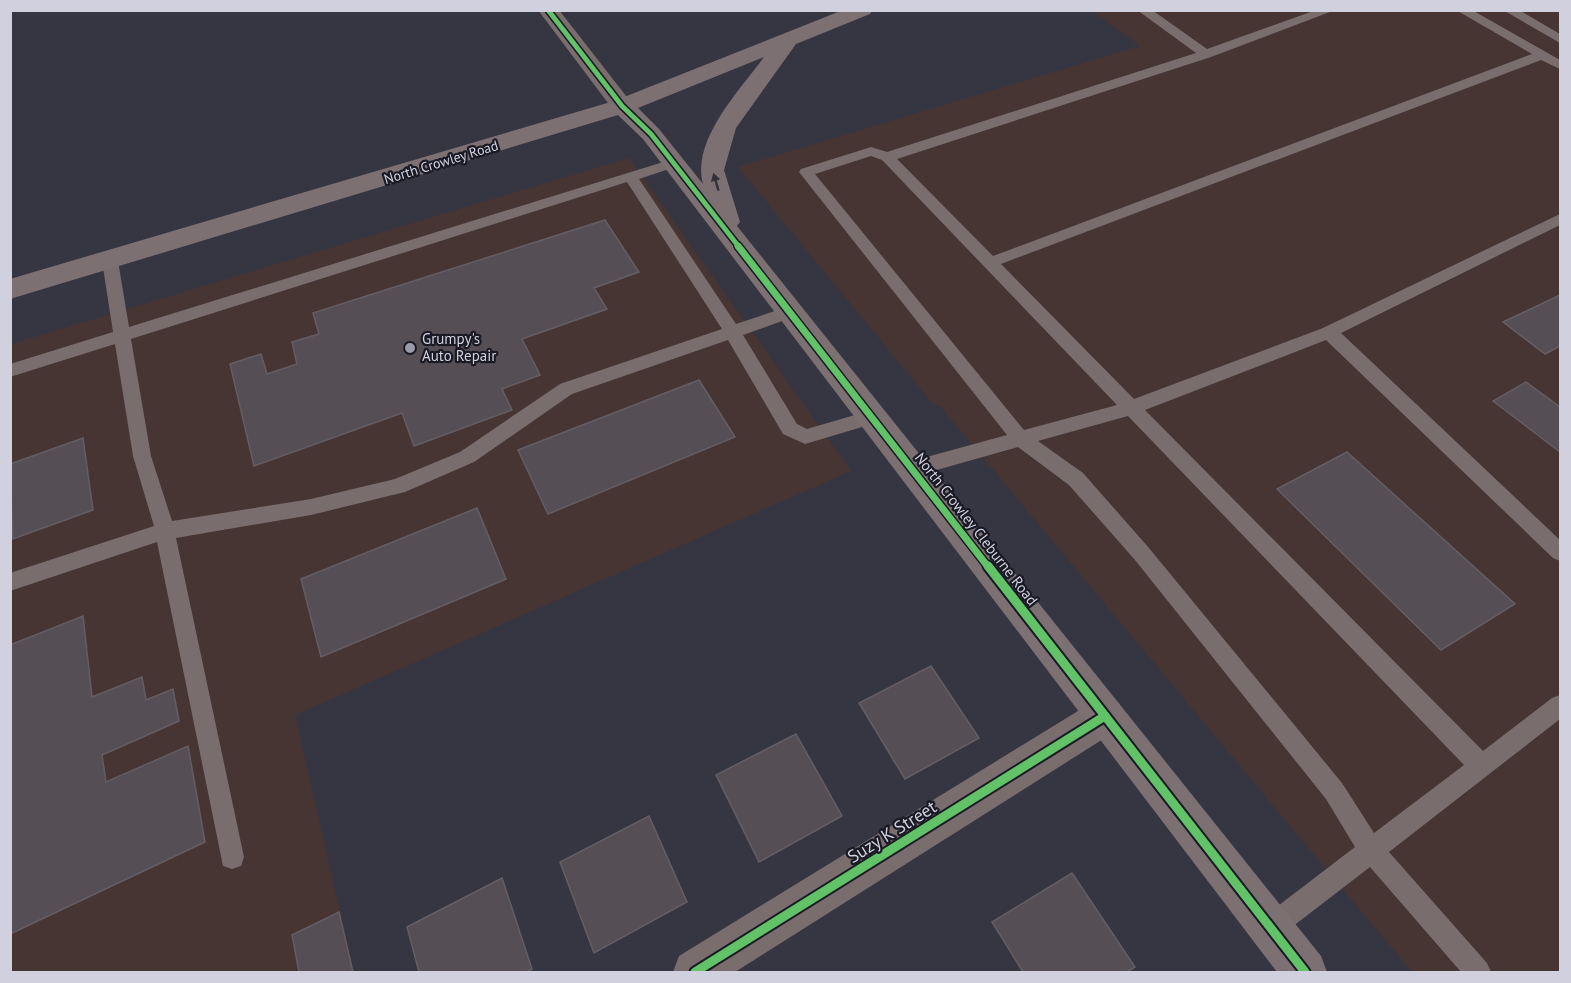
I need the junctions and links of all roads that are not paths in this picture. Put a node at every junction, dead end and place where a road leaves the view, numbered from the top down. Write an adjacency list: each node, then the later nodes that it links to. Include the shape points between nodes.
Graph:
1 (548, 10): 12 (street)
2 (863, 10): 8 (main road, North Crowley Road)
3 (1143, 10): 9 (lane)
4 (1329, 10): 9 (lane)
5 (1462, 10): 10 (lane)
6 (1509, 10): 7 (lane)
7 (1560, 39)
8 (788, 40): 12 (main road, North Crowley Road); 17 (main road, one-way to 8, via 712,170 724,128)
9 (1206, 54): 13 (lane)
10 (1542, 55): 11 (lane); 19 (lane)
11 (1560, 65)
12 (622, 106): 14 (main road, North Crowley Cleburne Road); 18 (main road, North Crowley Road)
13 (887, 157): 19 (lane); 28 (lane, via 871,151 806,172)
14 (673, 163): 15 (lane); 17 (main road, North Crowley Cleburne Road)
15 (630, 176): 22 (lane); 24 (lane)
16 (1557, 225): 23 (lane)
17 (732, 238): 21 (main road, North Crowley Cleburne Road)
18 (110, 261): 20 (main road, North Crowley Road); 24 (lane)
19 (989, 263): 26 (lane)
20 (10, 289)
21 (790, 312): 22 (lane); 27 (main road, North Crowley Cleburne Road)
22 (734, 331): 27 (lane, via 790,429 805,437); 30 (lane, via 566,389 467,457 398,486 311,507)
23 (1329, 332): 26 (lane); 31 (lane)
24 (122, 334): 25 (lane); 30 (lane, via 142,456)
25 (10, 371)
26 (1130, 408): 28 (lane); 35 (lane)
27 (872, 417): 29 (main road, North Crowley Cleburne Road)
28 (1020, 438): 29 (lane); 36 (lane, via 1076,479 1142,554 1334,791)
29 (912, 469): 34 (main road, North Crowley Cleburne Road)
30 (165, 531): 32 (lane); 37 (lane)
31 (1560, 552)
32 (10, 582)
33 (1560, 706): 35 (lane)
34 (1105, 716): 38 (main road, North Crowley Cleburne Road); 39 (street, Suzy K Street)
35 (1481, 766): 36 (lane)
36 (1371, 850): 38 (lane); 41 (lane)
37 (232, 857)
38 (1270, 928): 40 (main road, North Crowley Cleburne Road)
39 (695, 972)
40 (1305, 972)
41 (1478, 972)

